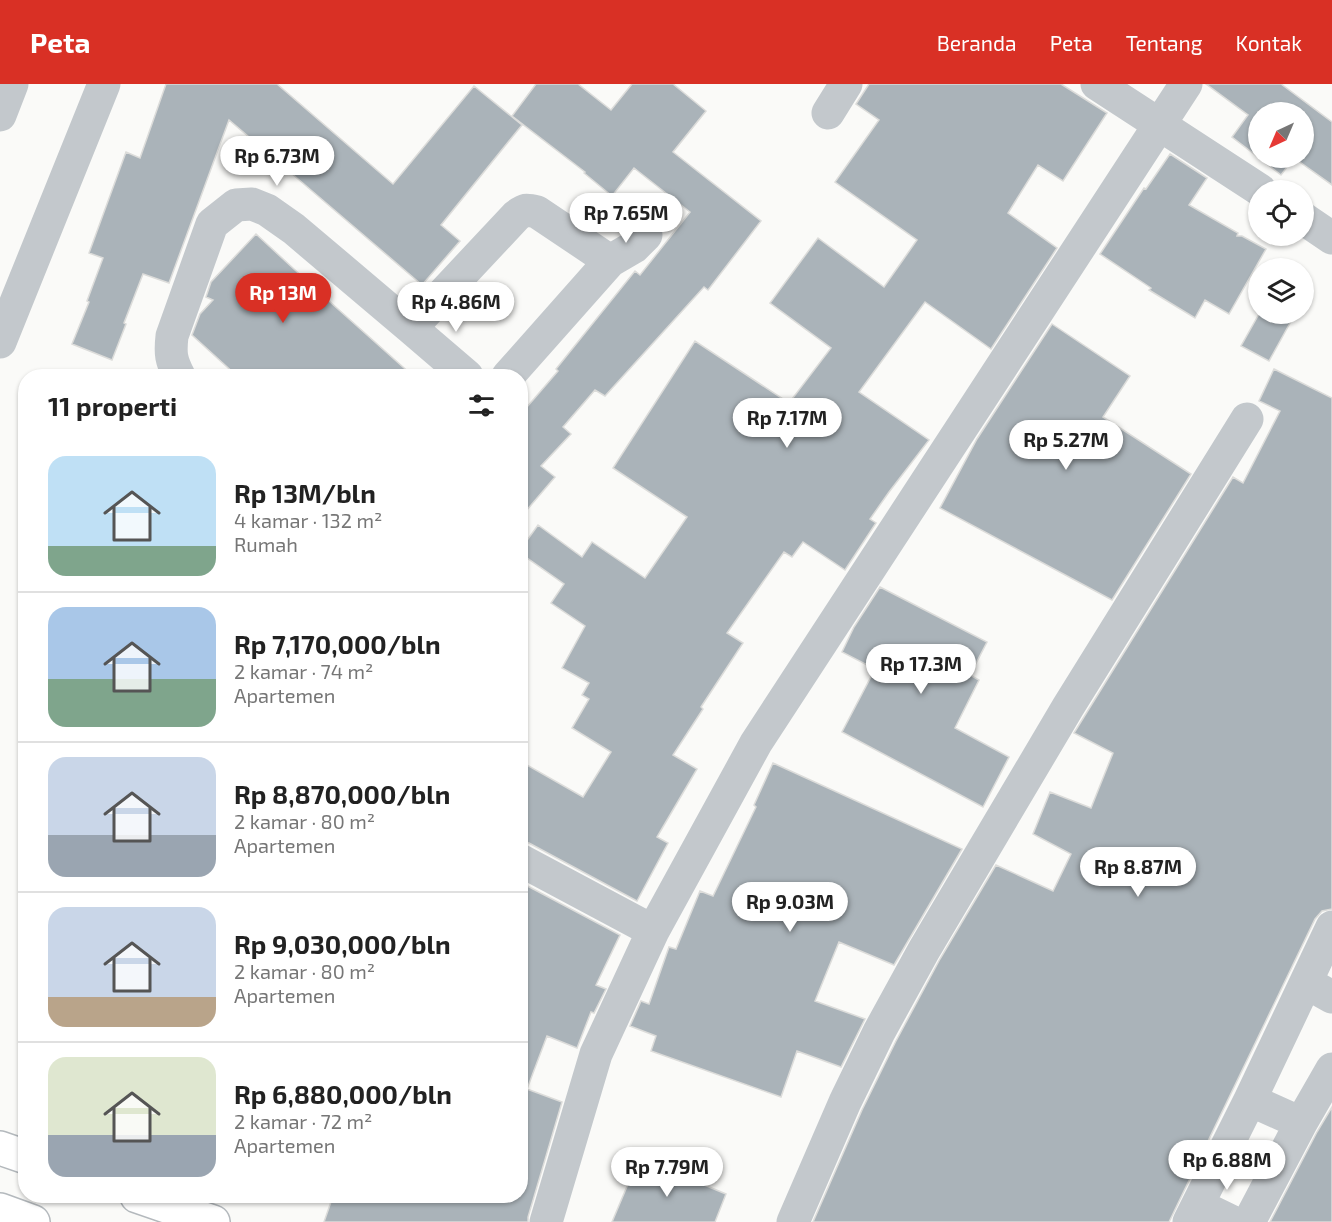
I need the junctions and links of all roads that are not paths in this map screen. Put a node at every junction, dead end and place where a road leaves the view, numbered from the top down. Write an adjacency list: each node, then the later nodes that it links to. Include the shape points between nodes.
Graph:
1 (12, 84): 7 (street)
2 (104, 84): 15 (street)
3 (846, 84): 6 (street)
4 (1097, 84): 8 (street)
5 (1186, 84): 8 (street)
6 (828, 114)
7 (0, 115)
8 (1159, 123): 9 (street); 22 (street, via 756,743)
9 (1248, 182)
10 (1314, 226): 12 (street)
11 (646, 235): 13 (street)
12 (1332, 238)
13 (610, 261): 14 (street, via 528,209 516,216); 18 (street)
14 (411, 328): 16 (street, via 267,210 252,204 236,205 212,224 172,336 170,354); 17 (street)
15 (0, 342)
16 (176, 369)
17 (459, 369)
18 (514, 369)
19 (1246, 419): 33 (street, via 924,950 845,1102)
20 (528, 864): 22 (street)
21 (1332, 927): 23 (street)
22 (653, 931): 32 (street, via 596,1054)
23 (1319, 990): 25 (street)
24 (1332, 1069): 26 (street)
25 (1250, 1100): 26 (street); 30 (street)
26 (1301, 1123): 35 (street)
27 (0, 1148): 28 (highway)
28 (18, 1154)
29 (179, 1203): 31 (highway)
30 (1193, 1214): 34 (street)
31 (213, 1222)
32 (546, 1222)
33 (793, 1222)
34 (1233, 1222)
35 (1249, 1222)

